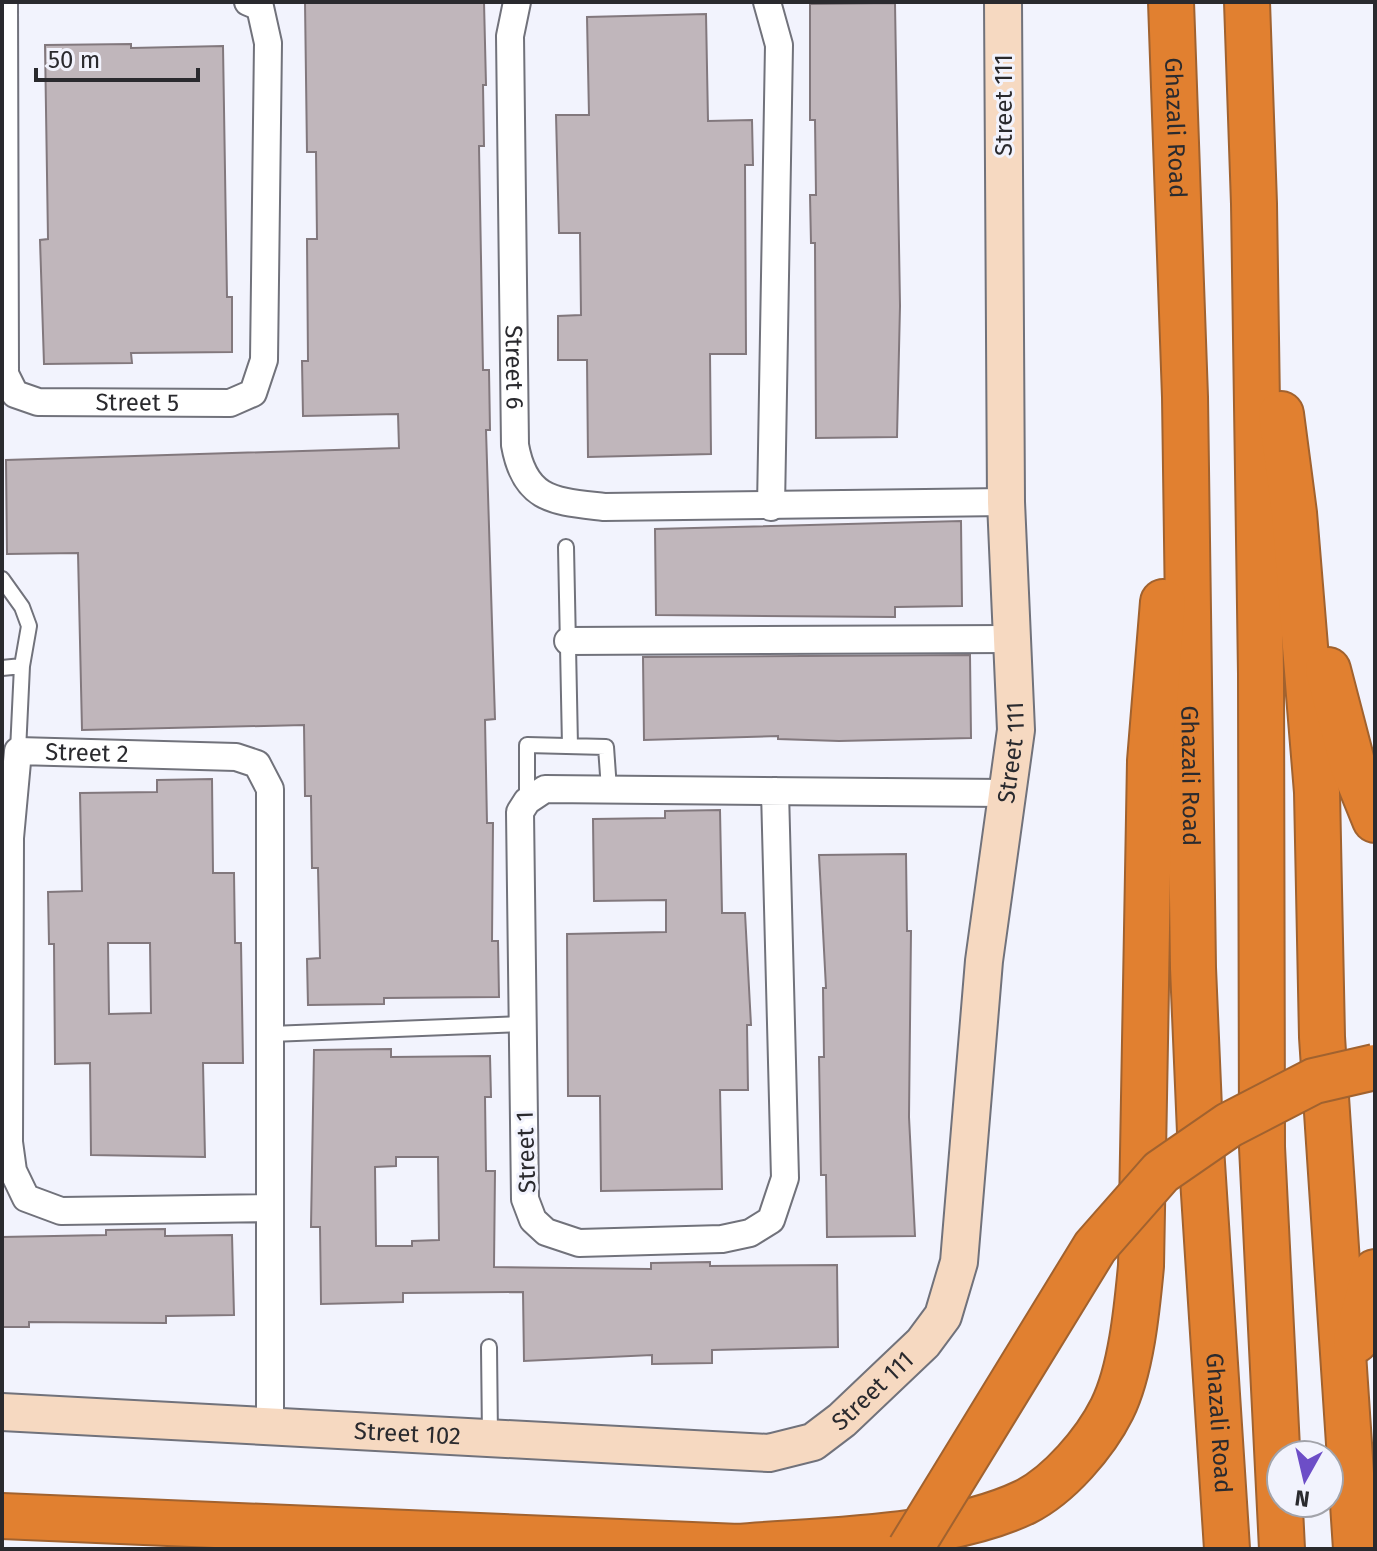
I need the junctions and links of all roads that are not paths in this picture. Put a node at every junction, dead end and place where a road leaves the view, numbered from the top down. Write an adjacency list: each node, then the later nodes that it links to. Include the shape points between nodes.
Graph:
1 (4, 2): 2 (street, Street 5, via 5,374 15,394 38,402 200,403 230,403 253,393 264,360 268,43 260,7)
2 (248, 2)
3 (517, 2): 13 (street, Street 6, via 510,36 519,467 531,487 555,502)
4 (767, 2): 13 (street, via 779,45)
5 (1003, 2): 12 (street, Street 111)
6 (1140, 2): 9 (highway, via 1144,40)
7 (1171, 2): 9 (highway, Ghazali Road)
8 (1247, 2): 10 (highway)
9 (1174, 129): 11 (highway, Ghazali Road)
10 (1254, 204): 14 (highway); 47 (highway, via 1262,1147)
11 (1185, 397): 43 (highway, via 1150,761 1141,1266 1134,1329 1112,1408 1058,1477 1027,1501 980,1519 891,1534); 46 (highway, Ghazali Road, via 1193,968)
12 (1006, 502): 13 (street, Street 6); 17 (street, Street 111)
13 (771, 507)
14 (1294, 513): 27 (highway, via 1337,706); 35 (highway, via 1317,792 1322,1037)
15 (566, 547): 18 (lane)
16 (2, 579): 19 (lane, via 29,626)
17 (1010, 639): 18 (street); 25 (street, Street 111, via 1016,730)
18 (568, 641): 21 (lane)
19 (22, 666): 20 (lane); 22 (lane)
20 (2, 668)
21 (570, 746): 23 (lane, via 606,747); 26 (lane, via 527,745)
22 (18, 751): 28 (street, Street 2); 30 (street, Street 2, via 236,757 257,764 270,789)
23 (609, 789): 24 (street); 26 (street, via 545,789)
24 (775, 791): 25 (street); 29 (street, Street 1, via 785,1178 771,1220 750,1233 722,1239 579,1243 546,1232 533,1220 525,1199)
25 (1005, 793): 39 (street, Street 111, via 984,961 959,1262 943,1316 923,1343)
26 (527, 801): 29 (street, Street 1, via 520,812)
27 (1375, 820)
28 (5, 994): 32 (street, Street 2, via 9,1142 13,1171 26,1198 61,1211)
29 (523, 1024): 30 (lane)
30 (271, 1034): 32 (street, Street 2)
31 (1375, 1067): 45 (highway, bridge, via 1314,1081 1229,1125 1161,1172 1095,1247)
32 (268, 1208): 37 (street, Street 2)
33 (1375, 1272): 35 (highway)
34 (489, 1347): 38 (lane)
35 (1347, 1382): 48 (highway)
36 (2, 1412): 37 (street, Street 102)
37 (270, 1426): 38 (street, Street 102)
38 (490, 1438): 39 (street, Street 102, via 769,1453)
39 (813, 1442)
40 (2, 1506): 42 (highway)
41 (2, 1516): 42 (highway)
42 (121, 1521): 43 (highway)
43 (736, 1547): 44 (highway)
44 (787, 1549)
45 (910, 1549)
46 (1227, 1549)
47 (1282, 1549)
48 (1356, 1549)

